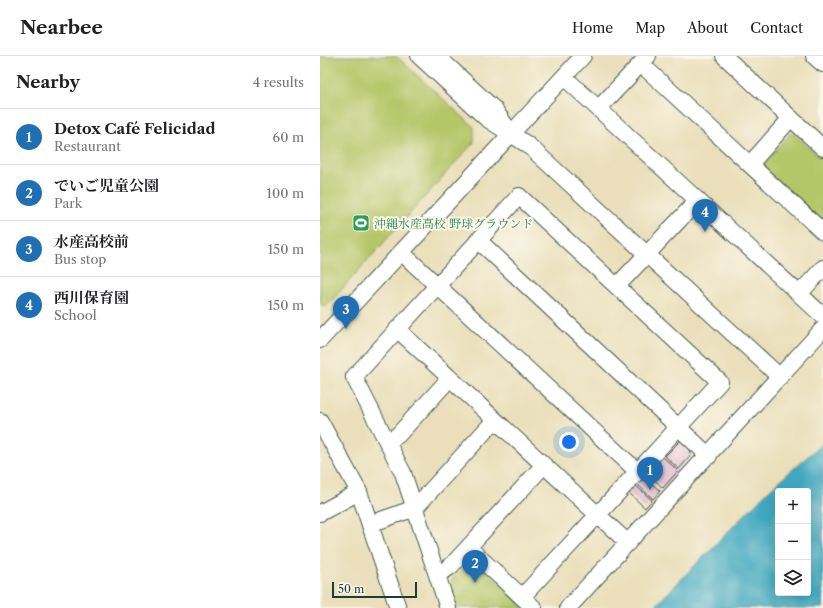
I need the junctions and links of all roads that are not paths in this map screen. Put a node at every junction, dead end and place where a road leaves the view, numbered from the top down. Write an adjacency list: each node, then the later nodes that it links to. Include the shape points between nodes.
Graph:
1 (419, 56): 11 (street, via 486,118)
2 (437, 56): 11 (street, via 494,109)
3 (583, 56): 8 (street)
4 (724, 56): 10 (street)
5 (814, 56): 7 (street)
6 (644, 60): 9 (street); 13 (street)
7 (823, 64)
8 (564, 77): 9 (street); 11 (street)
9 (599, 108): 14 (street)
10 (791, 118): 12 (street); 13 (street)
11 (511, 134): 17 (street); 18 (street, via 528,145)
12 (823, 148)
13 (750, 164): 15 (street)
14 (698, 200): 18 (street); 22 (street)
15 (823, 232)
16 (478, 240): 20 (street); 21 (street, via 519,196); 31 (street)
17 (401, 252): 20 (street); 26 (street)
18 (647, 254): 21 (street); 28 (street)
19 (823, 268): 22 (street)
20 (437, 286): 24 (street); 35 (street)
21 (617, 286): 31 (street, via 720,382)
22 (799, 294): 23 (street)
23 (823, 316)
24 (397, 329): 27 (street); 32 (street, via 354,377)
25 (823, 329): 28 (street)
26 (320, 340)
27 (450, 378): 29 (street); 32 (street, via 398,435)
28 (780, 378): 33 (street)
29 (495, 420): 34 (street); 37 (street)
30 (320, 421): 36 (street)
31 (678, 427): 33 (street); 35 (street)
32 (387, 442): 37 (street, via 403,473)
33 (709, 456): 41 (street)
34 (544, 465): 39 (street); 42 (street)
35 (638, 472): 39 (street)
36 (359, 492): 38 (street); 40 (street)
37 (415, 508): 40 (street); 43 (street)
38 (320, 513)
39 (598, 515): 41 (street); 44 (street)
40 (370, 524): 45 (street)
41 (628, 543): 48 (street)
42 (469, 548): 43 (street); 44 (street)
43 (438, 575): 46 (street)
44 (522, 597): 47 (street)
45 (398, 608)
46 (448, 608)
47 (534, 608)
48 (568, 608)

